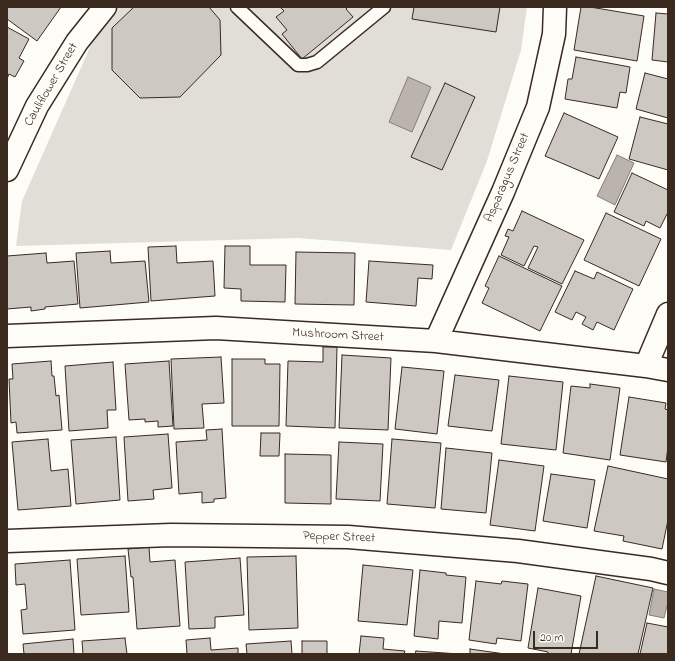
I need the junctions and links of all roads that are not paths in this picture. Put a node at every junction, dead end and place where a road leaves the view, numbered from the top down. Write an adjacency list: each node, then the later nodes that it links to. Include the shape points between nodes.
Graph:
1 (105, 7): 5 (street, Cauliflower Street, via 77,42 36,106)
2 (237, 7): 3 (lane, via 298,65 307,66 317,62)
3 (384, 7)
4 (555, 7): 8 (street, Asparagus Street, via 554,34 538,107 504,192)
5 (7, 170)
6 (668, 314): 9 (street)
7 (7, 336): 8 (street, Mushroom Street, via 216,328)
8 (436, 341): 9 (street, Mushroom Street)
9 (646, 366): 10 (street, Mushroom Street)
10 (668, 370)
11 (7, 541): 12 (street, Pepper Street, via 171,535 348,537 518,551)
12 (668, 573)

